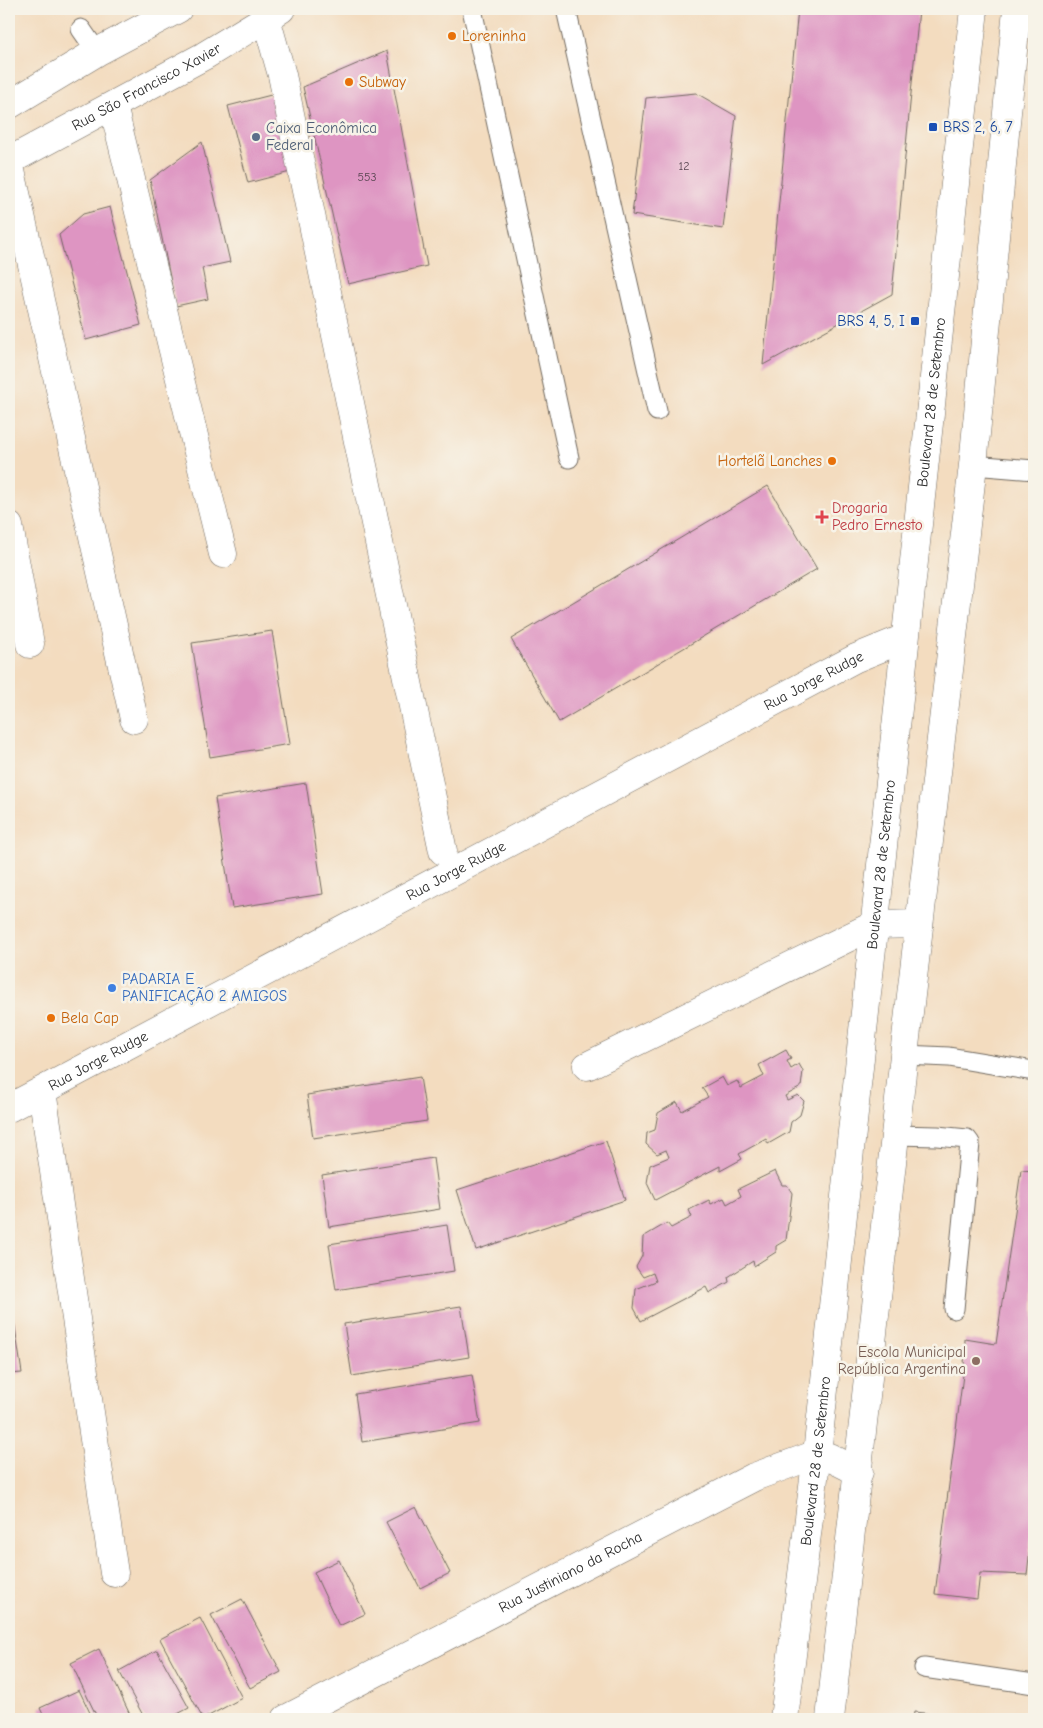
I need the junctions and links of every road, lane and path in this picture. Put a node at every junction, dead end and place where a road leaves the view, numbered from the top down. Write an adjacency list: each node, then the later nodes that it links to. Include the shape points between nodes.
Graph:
1 (178, 9): 8 (street)
2 (472, 9): 13 (lane)
3 (566, 9): 12 (lane)
4 (974, 9): 18 (street, Boulevard 28 de Setembro)
5 (1018, 9): 14 (street)
6 (274, 13): 10 (street, Rua São Francisco Xavier); 21 (street, via 282,75)
7 (81, 29): 8 (lane)
8 (98, 52): 9 (street)
9 (9, 105)
10 (113, 106): 11 (street, Rua São Francisco Xavier); 17 (street)
11 (9, 162): 20 (street)
12 (657, 411)
13 (569, 458)
14 (973, 465): 15 (lane); 22 (street)
15 (1034, 470)
16 (9, 526): 19 (street)
17 (223, 554)
18 (905, 638): 23 (street, Boulevard 28 de Setembro); 27 (street, Rua Jorge Rudge, via 856,658)
19 (30, 644)
20 (134, 718)
21 (444, 851)
22 (919, 924): 23 (street); 24 (street)
23 (874, 925): 25 (street); 31 (street, Boulevard 28 de Setembro)
24 (904, 1055): 26 (lane, via 949,1057); 29 (street)
25 (587, 1066)
26 (1032, 1073)
27 (42, 1091): 28 (street, Rua Jorge Rudge); 33 (street)
28 (9, 1108)
29 (895, 1135): 30 (lane, via 967,1139 970,1143); 32 (street)
30 (954, 1309)
31 (816, 1454): 32 (street); 36 (street, Rua Justiniano da Rocha, via 754,1477); 37 (street, Boulevard 28 de Setembro)
32 (859, 1472): 38 (street)
33 (114, 1574)
34 (924, 1668): 35 (lane)
35 (1034, 1684)
36 (286, 1719)
37 (784, 1719)
38 (830, 1719)

